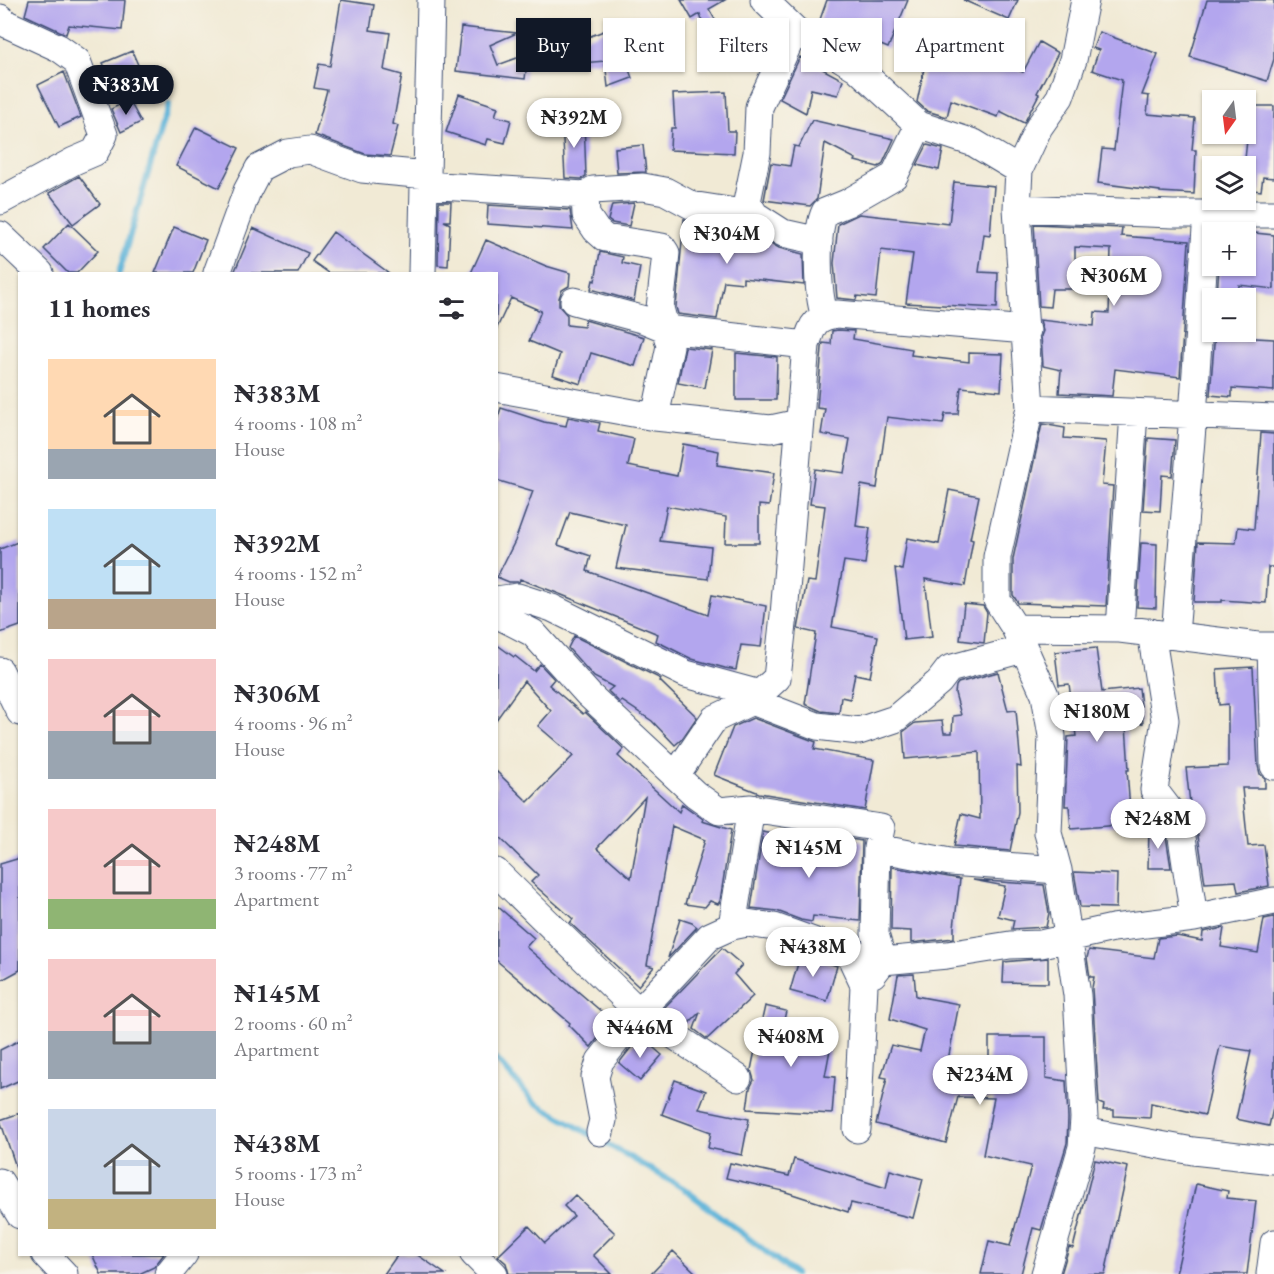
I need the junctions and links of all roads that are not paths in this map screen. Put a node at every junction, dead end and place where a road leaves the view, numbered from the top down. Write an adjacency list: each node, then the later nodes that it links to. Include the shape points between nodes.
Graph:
1 (431, 0): 8 (street)
2 (764, 0): 5 (street)
3 (1085, 0): 7 (street, via 1073,60 1060,97 1039,127)
4 (0, 18): 10 (street, via 77,61 104,135 95,152)
5 (795, 30): 6 (street, via 857,68); 14 (street, via 759,107 757,153 747,202)
6 (919, 125): 7 (street, via 974,143); 16 (street, via 894,177 825,212)
7 (1019, 170): 11 (street)
8 (426, 180): 9 (street); 18 (street, via 362,169 310,150 288,153 259,168); 19 (street)
9 (585, 195): 14 (street, via 593,190 643,187 665,191 691,205); 22 (street, via 586,214 605,238 662,247 666,253 660,308)
10 (0, 201)
11 (1017, 208): 12 (street); 23 (street)
12 (1207, 214): 13 (street); 28 (street)
13 (1274, 214)
14 (755, 215): 16 (street, via 783,233)
15 (0, 235): 17 (street)
16 (819, 241): 21 (street, via 819,301)
17 (38, 272)
18 (217, 272)
19 (422, 272)
20 (574, 301): 22 (street)
21 (825, 316): 23 (street); 24 (street, via 813,325)
22 (667, 329): 24 (street); 29 (street, via 670,346)
23 (1027, 330): 26 (street)
24 (806, 345): 31 (street)
25 (498, 388): 29 (street)
26 (1030, 408): 27 (street); 35 (street, via 997,557 997,600)
27 (1134, 412): 28 (street); 33 (street)
28 (1193, 415): 30 (street); 34 (street)
29 (655, 417): 31 (street, via 771,429)
30 (1274, 418)
31 (799, 423): 38 (street, via 777,678)
32 (498, 613): 38 (street, via 518,597 552,608 686,674); 41 (street, via 533,633 588,694)
33 (1120, 629): 34 (street); 35 (street)
34 (1163, 634): 36 (street); 47 (street, via 1165,720 1154,790 1180,824)
35 (1019, 639): 38 (street, via 949,669 895,718 859,731 817,726); 44 (street, via 1044,695 1052,736 1048,833)
36 (1273, 646): 40 (street)
37 (0, 671): 39 (street)
38 (756, 697): 41 (street, via 714,719)
39 (18, 708)
40 (1274, 766)
41 (676, 775): 42 (street, via 719,811)
42 (751, 808): 43 (street, via 881,828); 48 (street)
43 (877, 848): 44 (street, via 950,862); 51 (street, via 875,934)
44 (1058, 870): 49 (street)
45 (498, 874): 53 (street)
46 (1274, 901): 47 (street)
47 (1194, 918): 49 (street)
48 (732, 926): 50 (street, via 747,923 774,927); 53 (street, via 710,936)
49 (1069, 937): 51 (street, via 1041,944); 56 (street, via 1077,995)
50 (849, 953): 51 (street); 52 (street)
51 (883, 961): 52 (street)
52 (864, 985): 55 (street)
53 (639, 1012): 54 (street); 57 (street, via 600,1061 596,1077 603,1120)
54 (738, 1078)
55 (857, 1129)
56 (1083, 1131): 58 (street); 64 (street, via 1082,1147)
57 (600, 1132)
58 (1274, 1161)
59 (0, 1182): 60 (street)
60 (18, 1212)
61 (1274, 1243): 65 (street)
62 (182, 1256): 63 (street)
63 (168, 1274)
64 (1045, 1274)
65 (1270, 1274)

